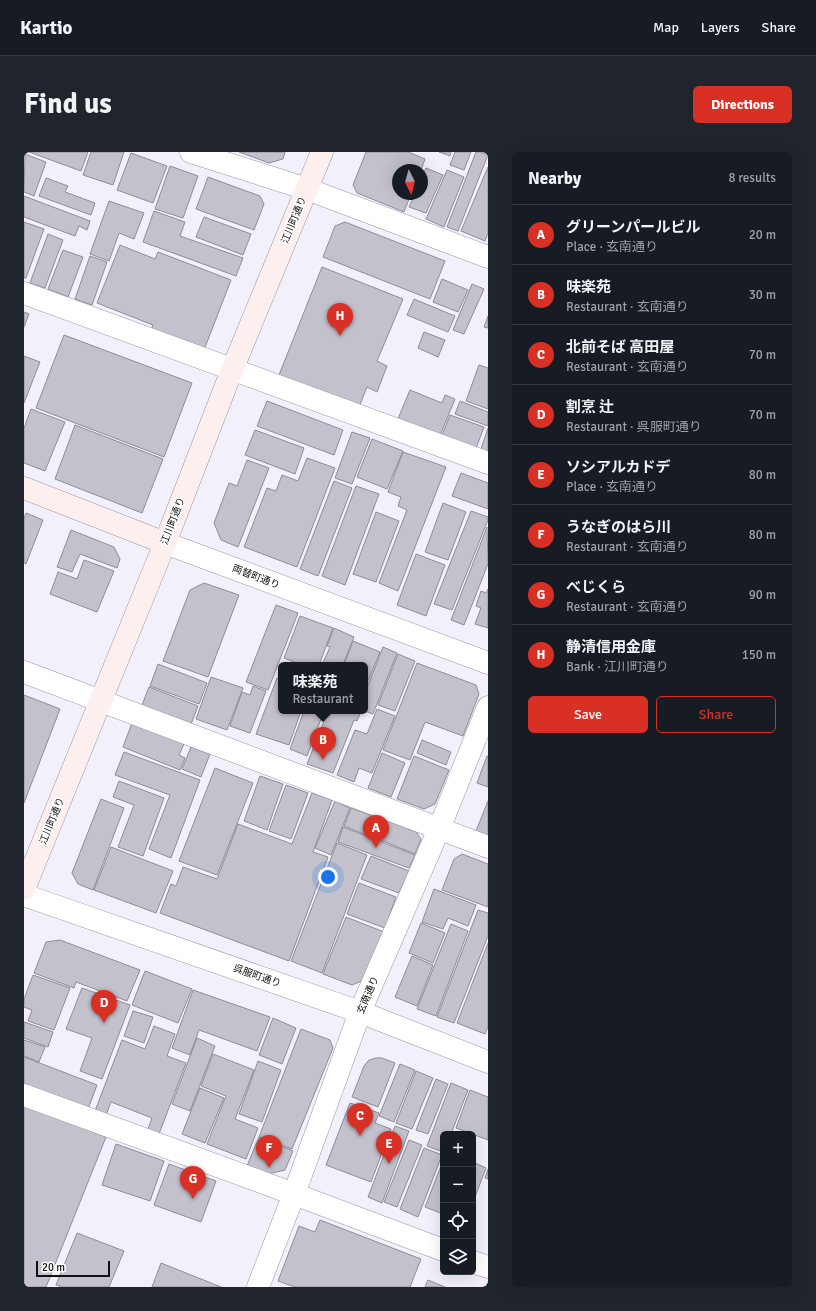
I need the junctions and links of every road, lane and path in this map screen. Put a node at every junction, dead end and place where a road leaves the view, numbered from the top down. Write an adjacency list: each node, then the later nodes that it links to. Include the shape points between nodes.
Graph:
1 (191, 152): 3 (street)
2 (322, 152): 3 (street, 江川町通り)
3 (307, 189): 4 (street); 6 (street, 江川町通り)
4 (488, 257)
5 (24, 293): 6 (street)
6 (232, 370): 7 (street); 9 (street, 江川町通り)
7 (488, 463)
8 (24, 488): 9 (street, 両替町通り)
9 (165, 542): 10 (street, 両替町通り); 12 (street, 江川町通り)
10 (488, 663)
11 (24, 672): 12 (street)
12 (101, 701): 14 (street); 16 (street, 江川町通り)
13 (488, 707): 14 (street, 玄南通り)
14 (439, 829): 15 (street); 18 (street, 玄南通り)
15 (488, 847)
16 (24, 889)
17 (24, 895): 18 (street, 呉服町通り)
18 (360, 1012): 19 (street, 呉服町通り); 21 (street, 玄南通り)
19 (488, 1062)
20 (24, 1095): 21 (street)
21 (294, 1194): 22 (street); 25 (street, 玄南通り)
22 (440, 1249)
23 (476, 1263): 24 (street)
24 (488, 1267)
25 (258, 1287)

